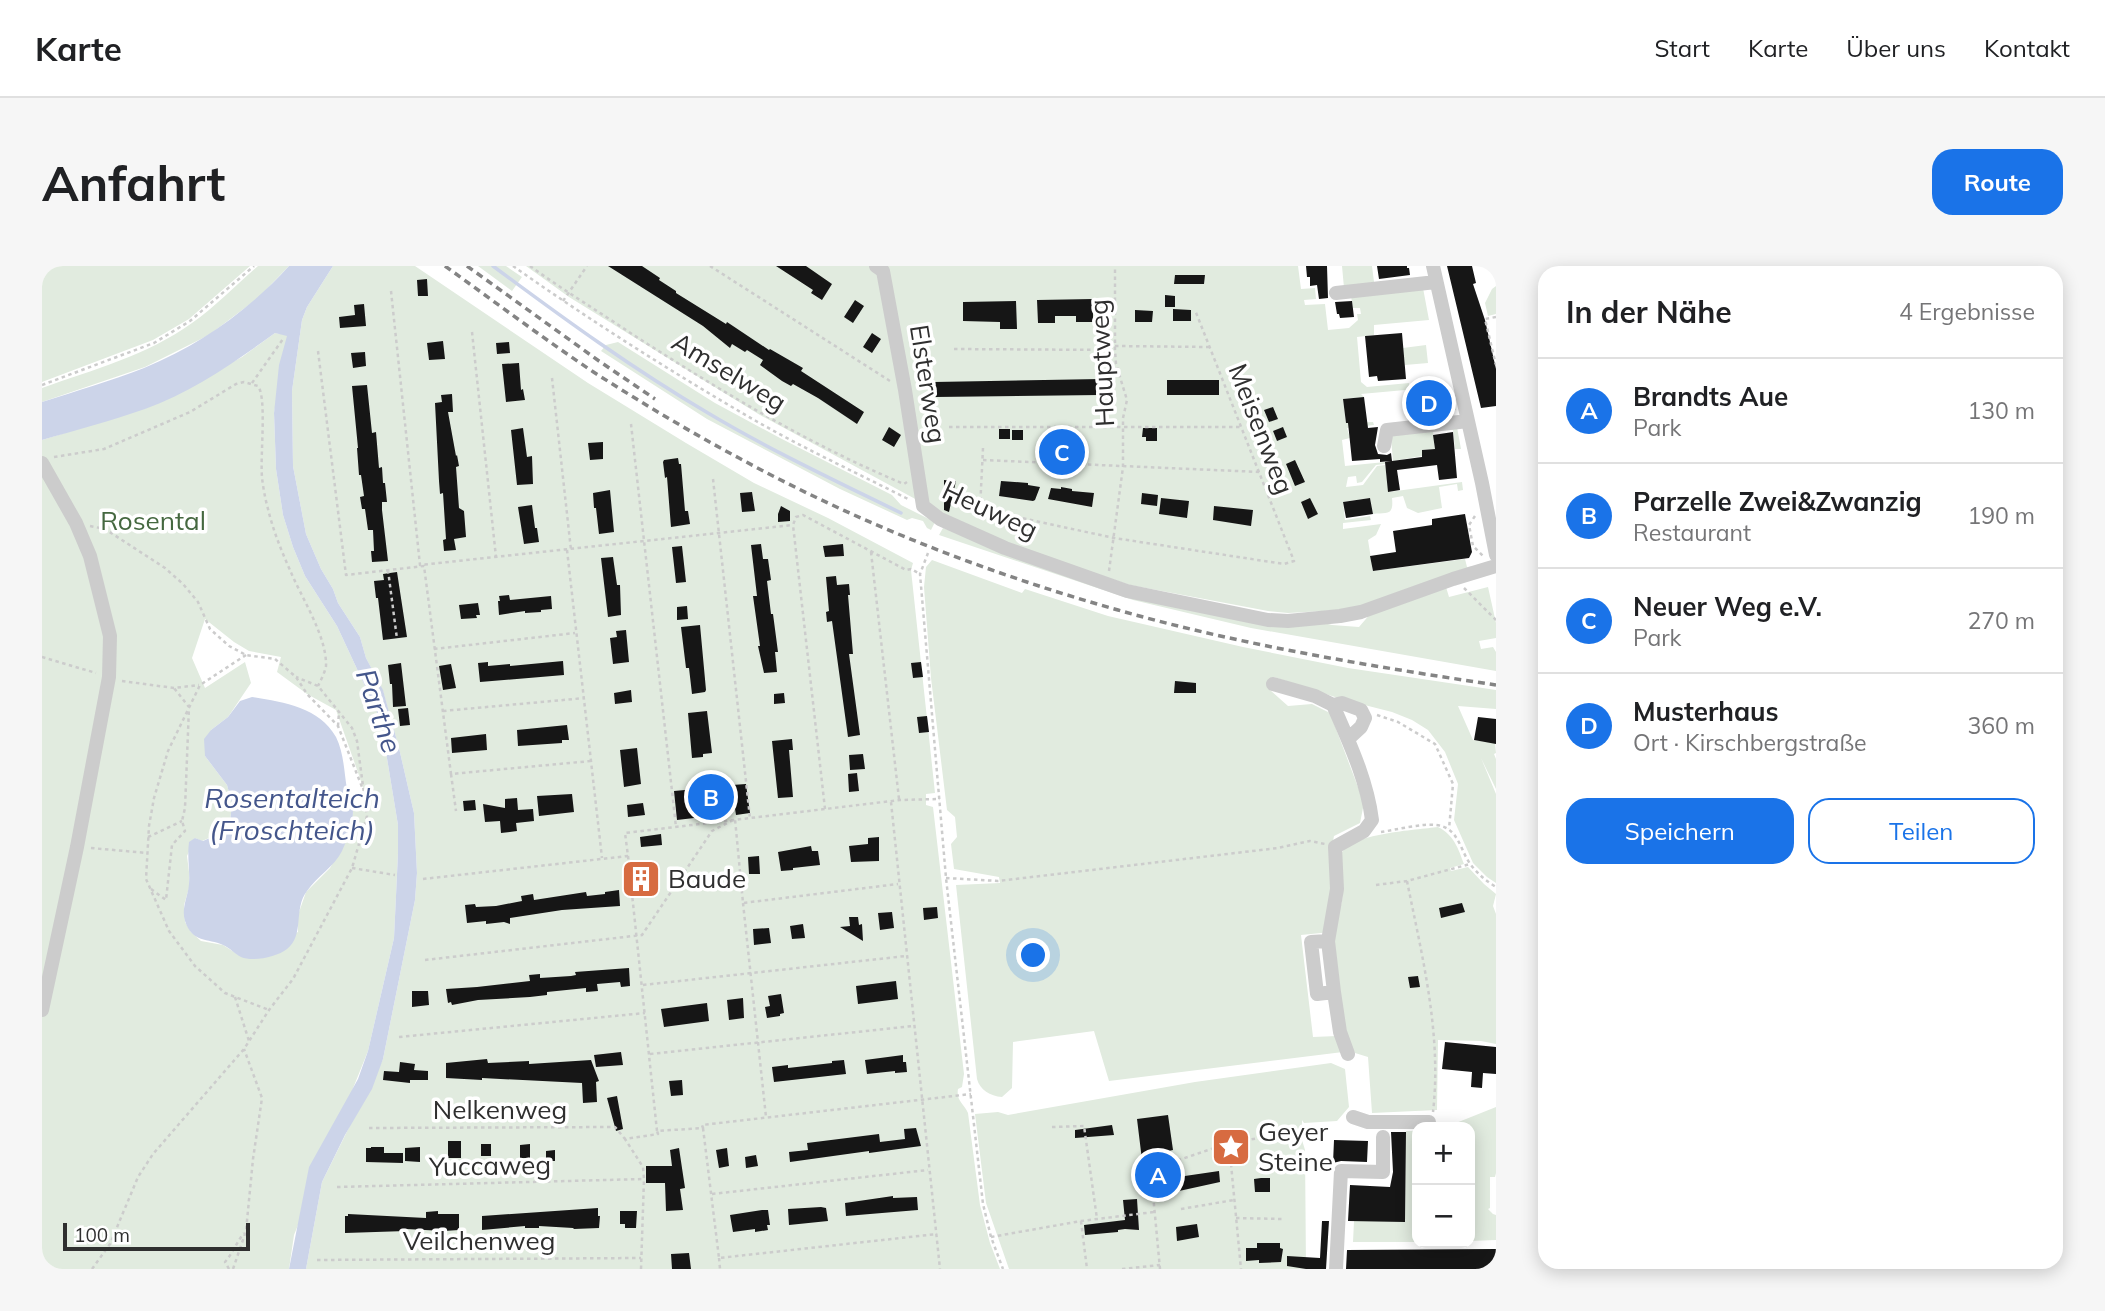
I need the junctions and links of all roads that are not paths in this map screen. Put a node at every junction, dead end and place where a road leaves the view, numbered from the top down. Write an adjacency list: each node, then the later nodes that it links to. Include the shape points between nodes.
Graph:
1 (1433, 266): 3 (street)
2 (879, 268): 10 (street, Elsterweg)
3 (1436, 282): 4 (street); 5 (street)
4 (1336, 293)
5 (1468, 421): 6 (street, via 1387,430); 9 (street)
6 (1384, 446)
7 (46, 460): 15 (street, via 90,556 110,636 109,677)
8 (1495, 473): 9 (street)
9 (1482, 483): 11 (street)
10 (923, 506): 11 (street, Heuweg, via 940,519 1005,548 1127,591 1247,617 1288,621 1362,612)
11 (1492, 560)
12 (1273, 684): 13 (street)
13 (1332, 705): 14 (street); 14 (street, via 1361,710 1365,718)
14 (1348, 739): 16 (street, via 1372,821 1364,831 1335,847 1338,889 1328,940 1311,942 1317,994 1334,992)
15 (42, 1010)
16 (1348, 1054)
17 (1353, 1117): 18 (street, via 1368,1122)
18 (1412, 1122)
19 (1383, 1137): 20 (street, via 1383,1172 1340,1171)
20 (1336, 1269)

